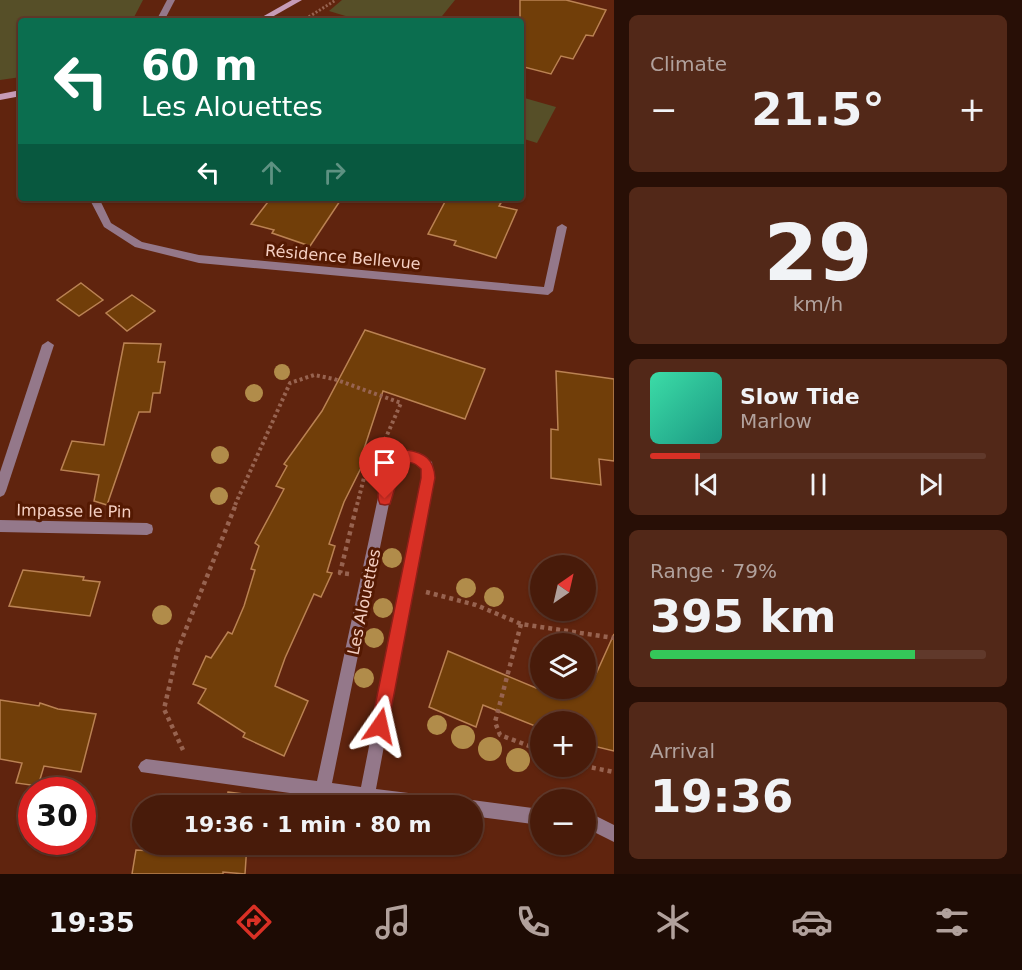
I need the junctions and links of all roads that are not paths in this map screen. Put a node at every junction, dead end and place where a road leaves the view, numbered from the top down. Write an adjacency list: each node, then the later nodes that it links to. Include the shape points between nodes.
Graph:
1 (171, 0): 3 (street)
2 (298, 0): 4 (street)
3 (162, 18)
4 (265, 18)
5 (18, 94): 6 (street)
6 (0, 97)
7 (95, 201): 8 (street, Résidence Bellevue, via 107,225 139,245 199,259 548,291)
8 (562, 227)
9 (48, 345): 10 (street, Impasse le Pin)
10 (0, 491)
11 (0, 526): 12 (street, Impasse le Pin)
12 (147, 529)
13 (146, 767): 14 (street)
14 (323, 790): 15 (street); 15 (street, Les Alouettes, via 388,479 397,461 407,456 419,458 428,466 428,478)
15 (367, 795)
16 (483, 809): 17 (street)
17 (530, 816)
18 (596, 824): 19 (street)
19 (614, 834)

